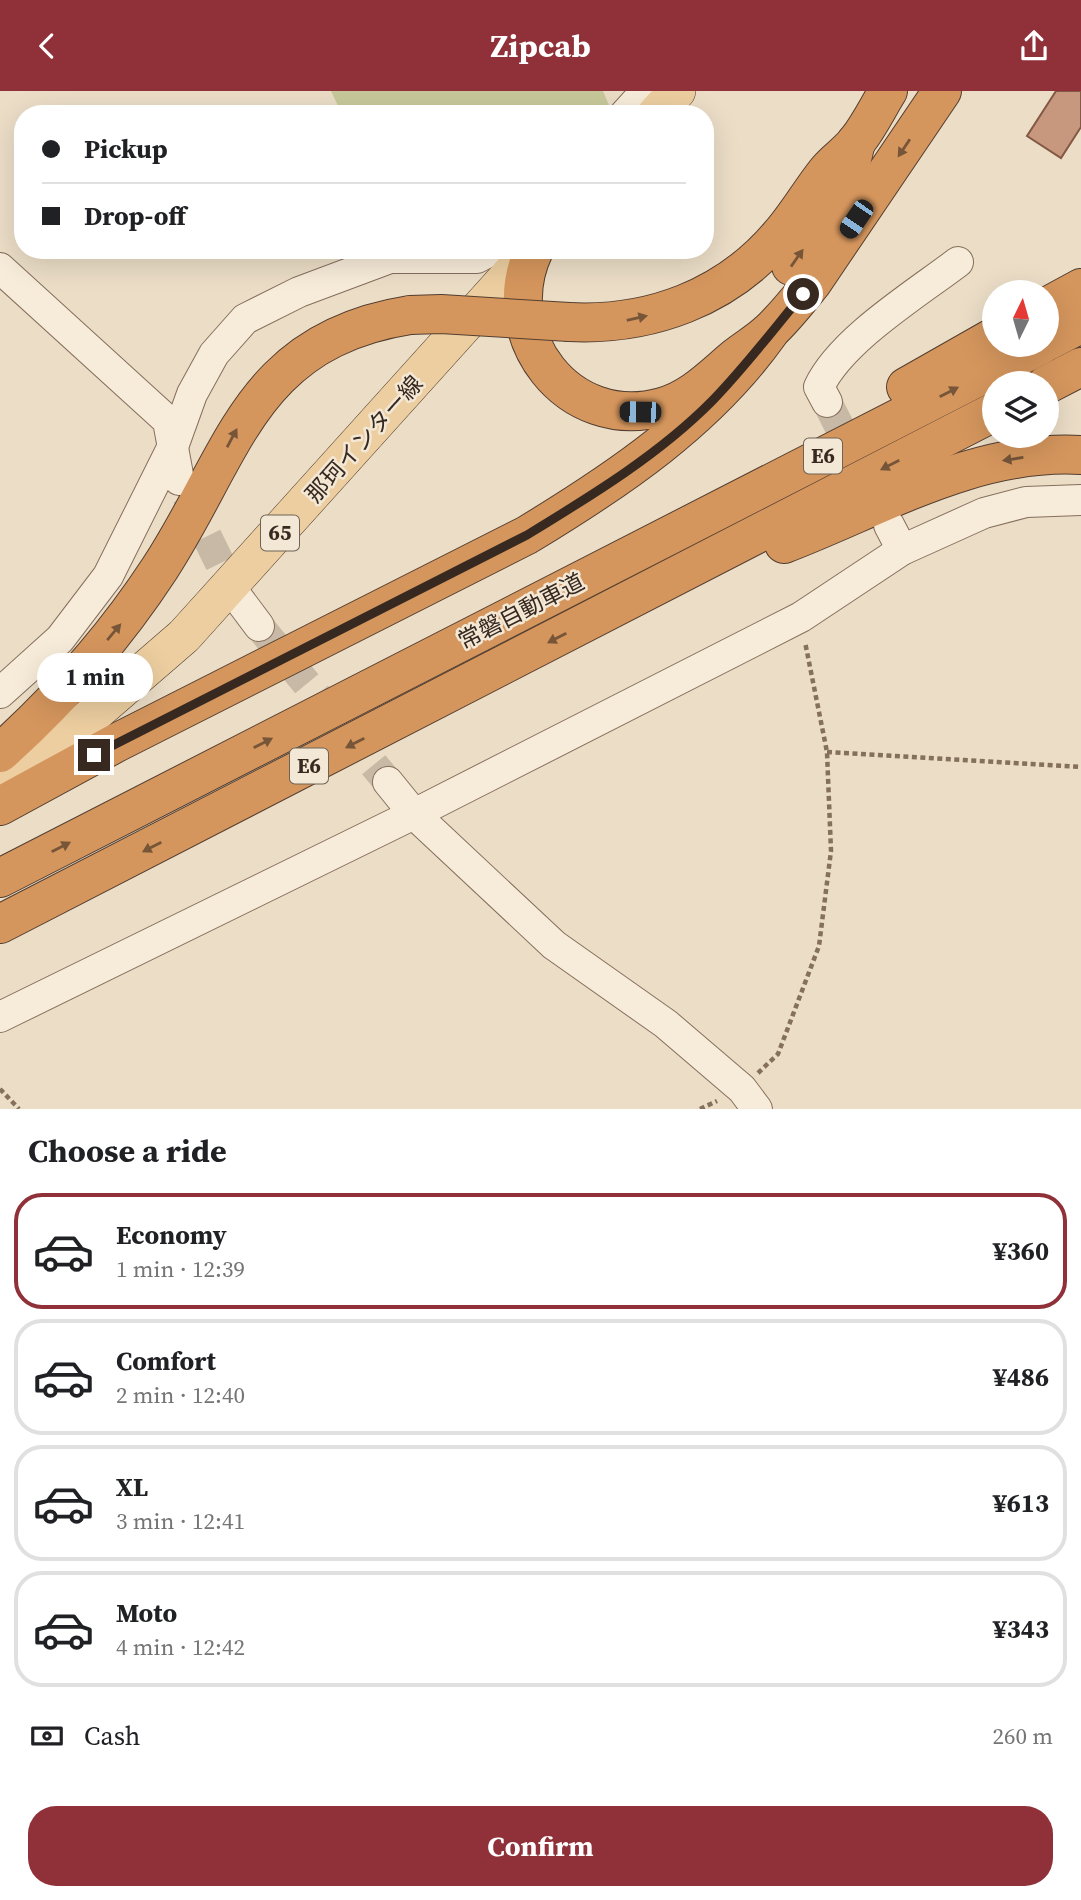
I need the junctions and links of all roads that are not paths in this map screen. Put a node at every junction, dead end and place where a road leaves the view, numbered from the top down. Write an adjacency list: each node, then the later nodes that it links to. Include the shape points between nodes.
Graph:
1 (646, 91): 5 (street)
2 (677, 91): 6 (main road)
3 (888, 91): 7 (highway)
4 (942, 91): 17 (highway, one-way to 17, via 812,283)
5 (633, 105)
6 (664, 105)
7 (856, 142): 11 (highway, one-way to 7, via 546,270 543,307 549,333 585,379 631,391 674,381 734,333 789,269 848,180); 34 (highway, one-way to 7, bridge, via 70,685 127,617 162,565 239,425 260,397 306,355 334,337 410,315 625,321 682,306 707,296 755,262 803,208 827,171)
8 (387, 259): 25 (street, via 299,292 245,319 214,354 192,394)
9 (527, 259): 36 (main road, 那珂インター線 / 65, via 184,636 59,744)
10 (530, 259): 17 (highway, via 522,300 531,344 554,378 602,407 640,412 674,402)
11 (540, 259)
12 (958, 263): 23 (street, via 870,328 825,374 819,387)
13 (0, 268): 25 (street, via 168,421)
14 (1081, 288): 15 (highway)
15 (1059, 300)
16 (1081, 324): 18 (highway)
17 (769, 333): 37 (highway, via 711,402 586,499 527,535)
18 (1059, 335)
19 (982, 344): 29 (highway)
20 (1018, 357): 29 (highway, 常磐自動車道 / E6, one-way to 20)
21 (1081, 367): 22 (highway)
22 (1059, 378)
23 (827, 402)
24 (982, 418): 31 (highway, 常磐自動車道 / E6, one-way to 31)
25 (174, 445): 27 (street); 33 (street, via 108,576 60,639)
26 (1081, 455): 31 (highway, one-way to 31, via 1024,458 961,471)
27 (180, 480)
28 (1081, 500): 38 (street, via 1026,502 895,537 801,617)
29 (605, 568): 39 (highway, 常磐自動車道 / E6, one-way to 29)
30 (236, 594): 32 (street)
31 (617, 607): 40 (highway, 常磐自動車道 / E6, one-way to 40)
32 (259, 626)
33 (0, 694)
34 (0, 753)
35 (388, 782): 38 (street)
36 (0, 787)
37 (0, 806)
38 (414, 814): 41 (street); 42 (street, via 554,945 666,1024)
39 (0, 878)
40 (0, 924)
41 (0, 1017)
42 (749, 1099)

